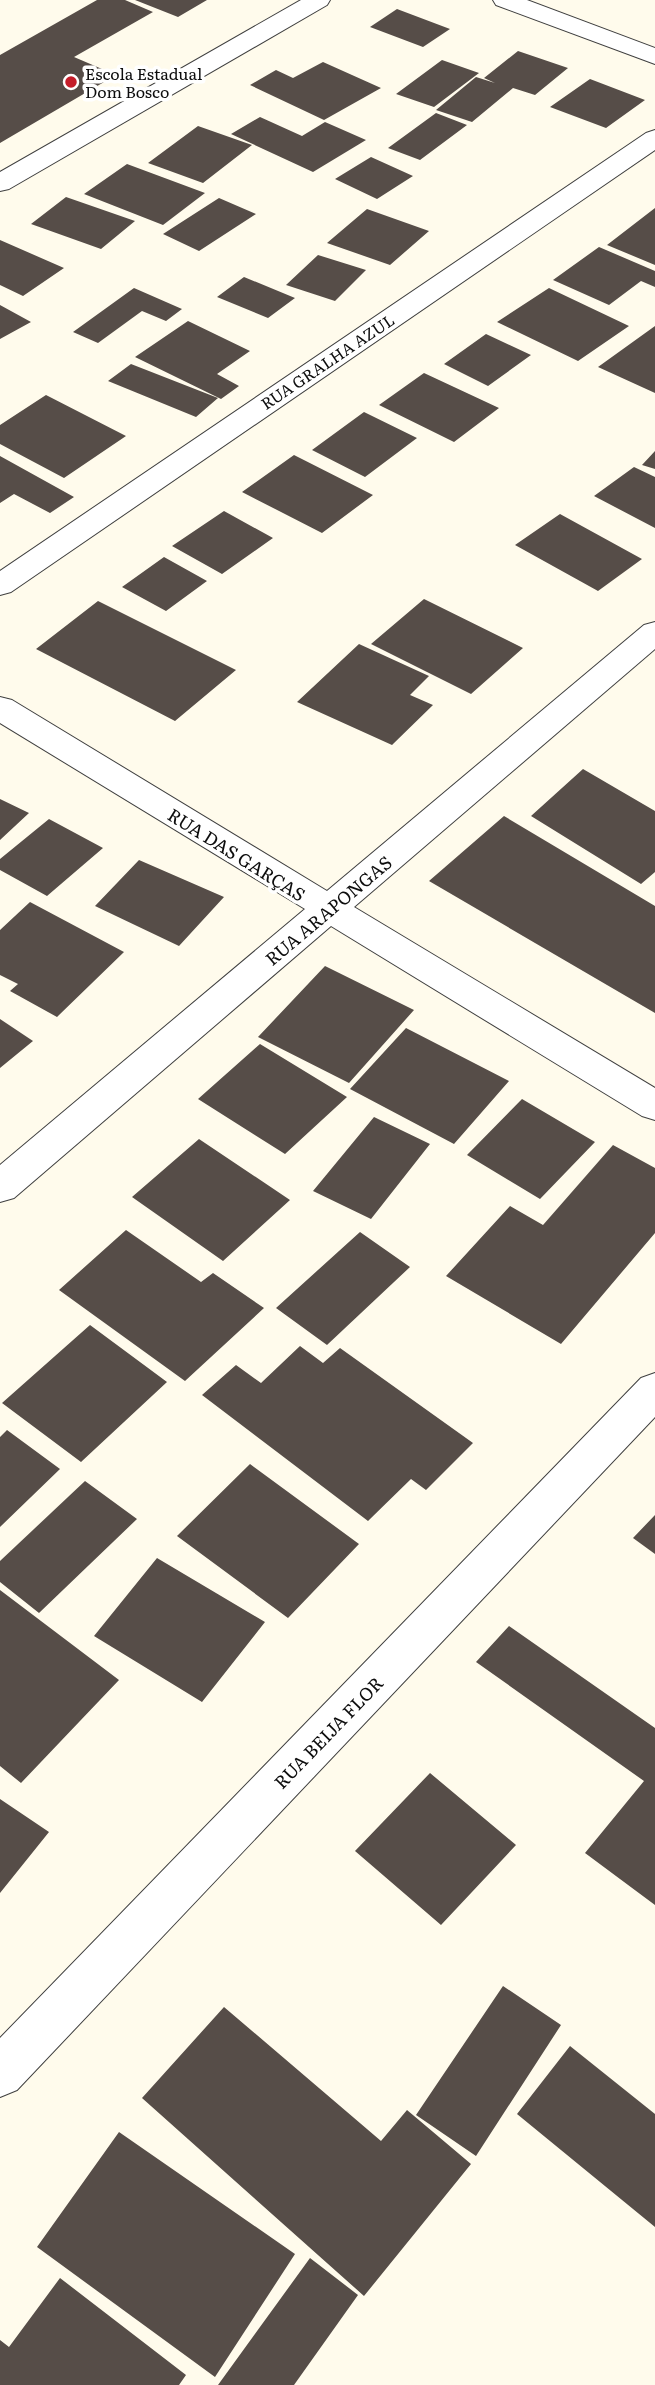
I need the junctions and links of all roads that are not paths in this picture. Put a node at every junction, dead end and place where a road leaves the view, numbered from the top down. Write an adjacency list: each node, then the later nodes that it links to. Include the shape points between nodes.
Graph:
1 (318, 0): 5 (street)
2 (505, 0): 3 (street)
3 (655, 57)
4 (655, 138): 6 (street, RUA GRALHA AZUL)
5 (0, 183)
6 (0, 585)
7 (655, 632): 9 (street, RUA ARAPONGAS)
8 (0, 708): 9 (street, RUA DAS GARÇAS)
9 (329, 910): 10 (street, RUA DAS GARÇAS); 11 (street, RUA ARAPONGAS)
10 (655, 1106)
11 (0, 1187)
12 (655, 1390): 13 (street, RUA BEIJA FLOR)
13 (0, 2073)

